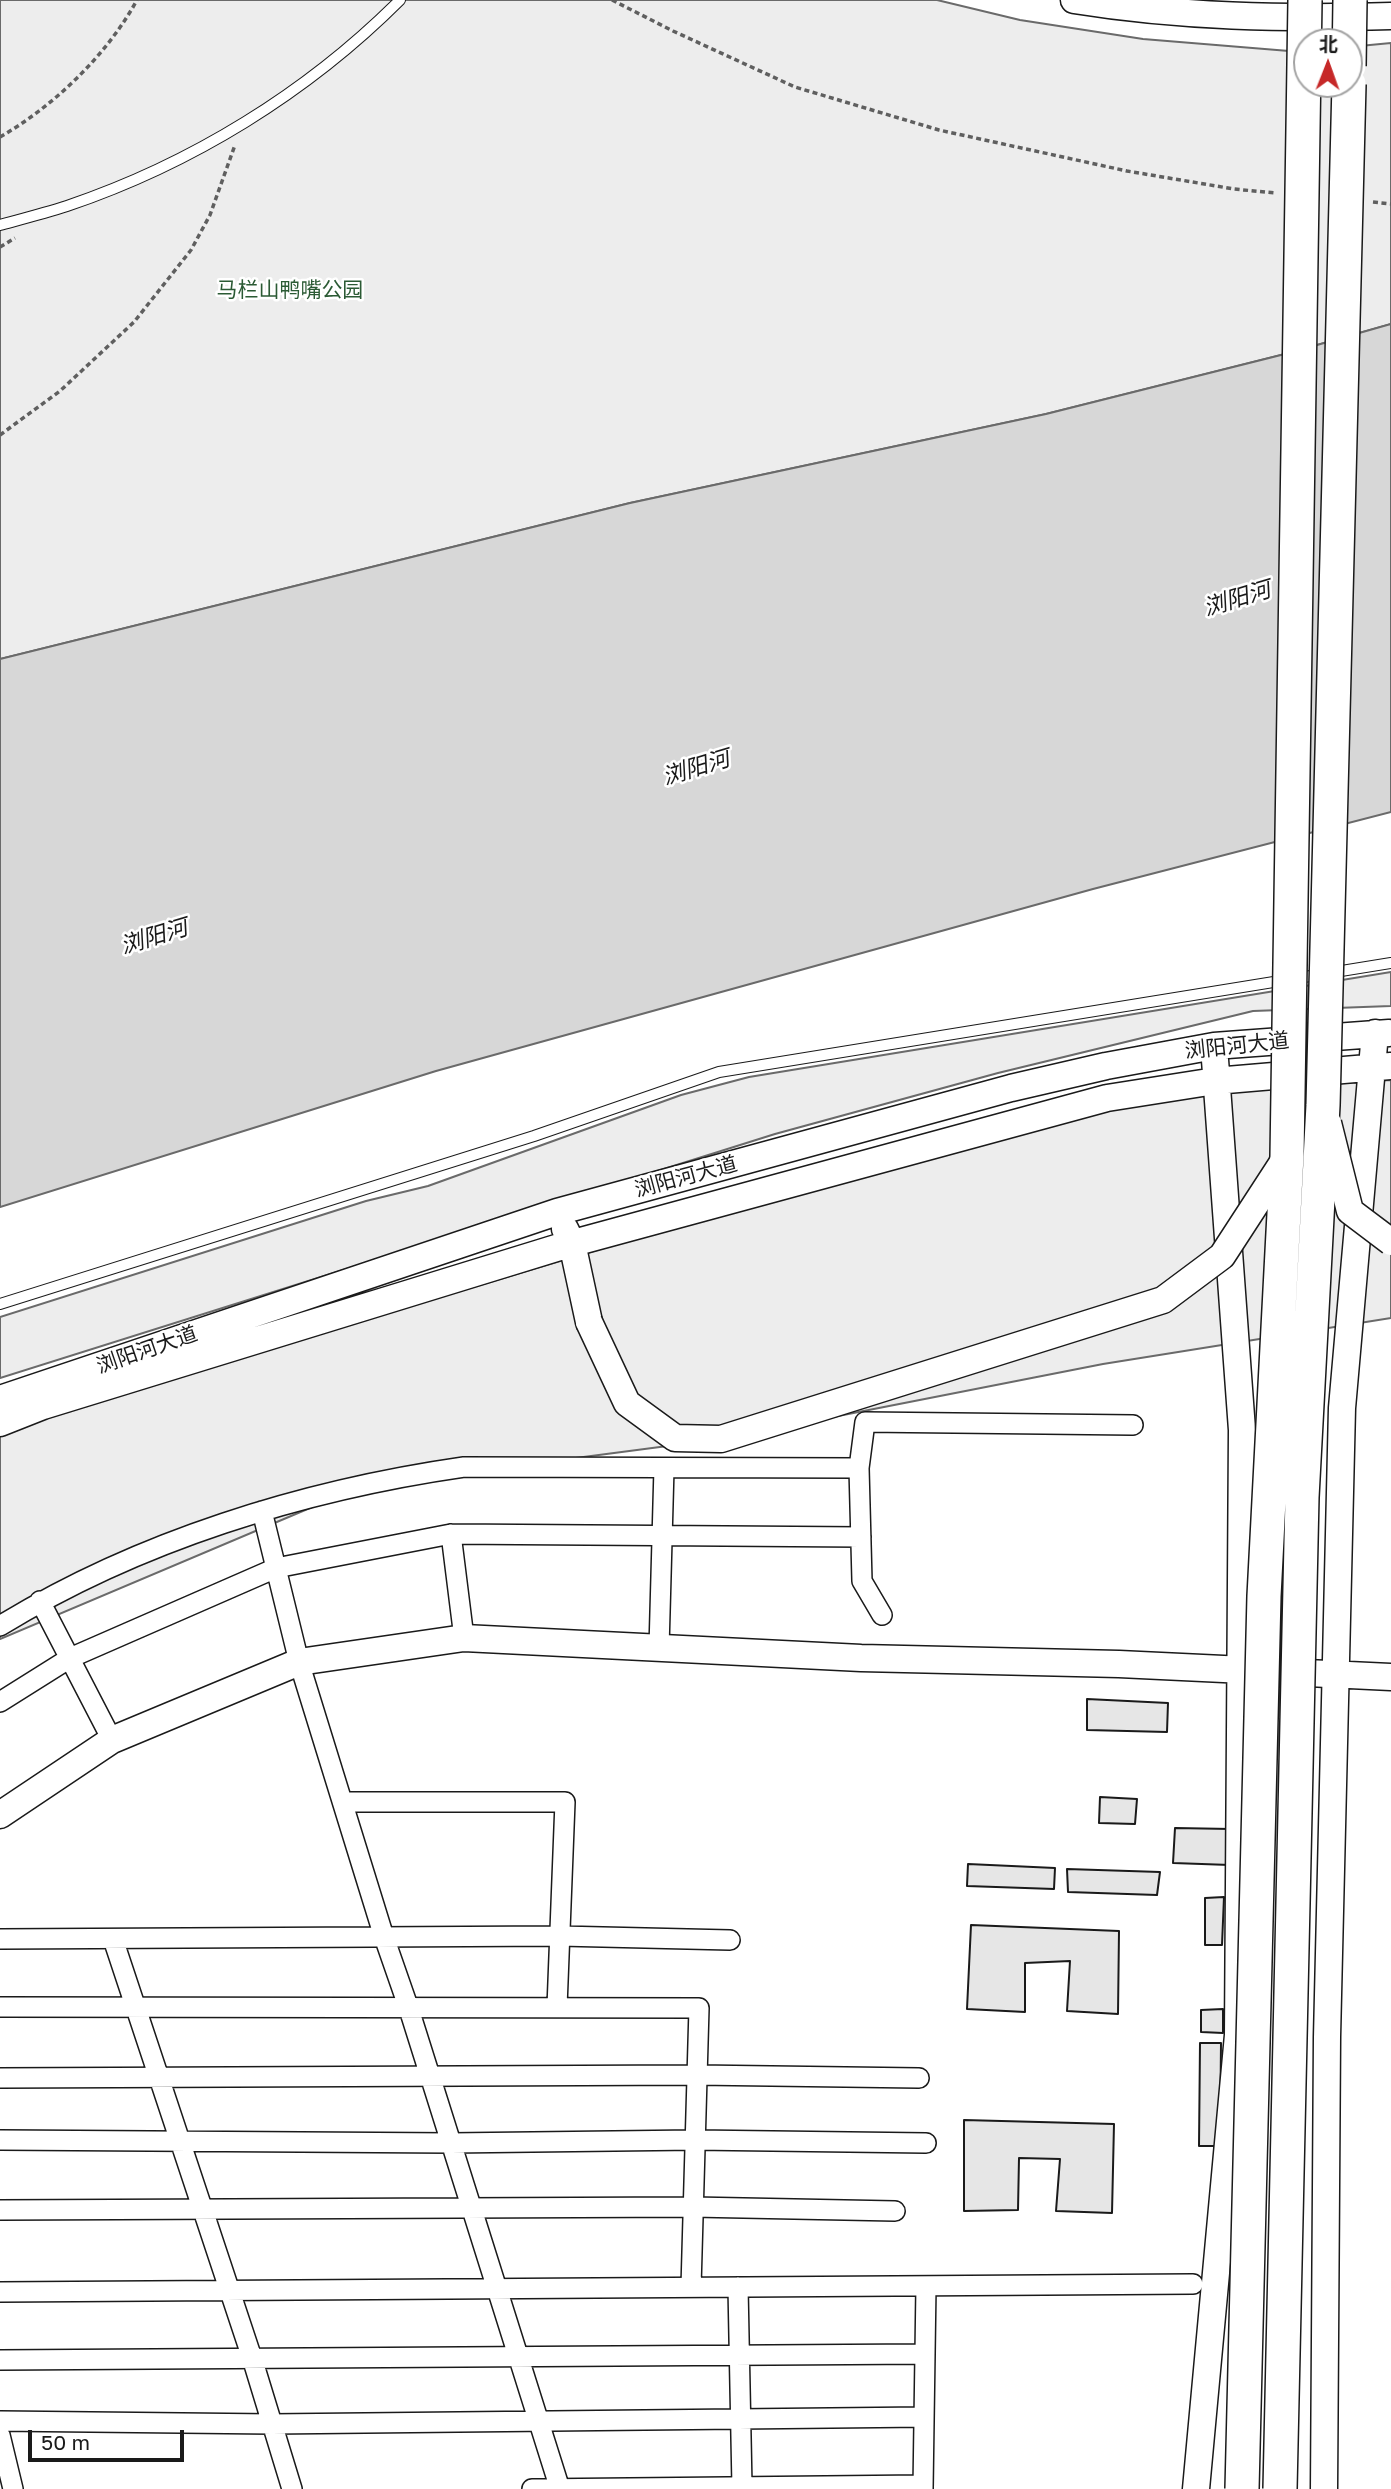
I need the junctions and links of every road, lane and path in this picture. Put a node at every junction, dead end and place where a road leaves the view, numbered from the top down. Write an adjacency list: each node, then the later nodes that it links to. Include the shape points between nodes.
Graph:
1 (137, 0): 9 (path, via 124,23 83,71 26,122)
2 (400, 0): 8 (lane, via 328,66)
3 (612, 0): 10 (path, via 794,87 939,130 1126,171)
4 (1074, 0): 5 (main road, via 1278,19)
5 (1349, 7): 6 (highway, bridge); 21 (highway, bridge, via 1301,105)
6 (1349, 28)
7 (1349, 98): 20 (highway, bridge)
8 (243, 123): 13 (lane, via 150,173 67,206); 14 (path, via 210,215 191,250 134,322 60,391)
9 (0, 137)
10 (1286, 194)
11 (1365, 201): 12 (path)
12 (1391, 204)
13 (0, 225)
14 (0, 435)
15 (1391, 963): 25 (lane, via 719,1072 534,1136)
16 (1383, 1033): 17 (main road, 浏阳河大道); 18 (main road)
17 (1214, 1046): 19 (main road); 22 (main road, 浏阳河大道, via 1011,1088)
18 (1381, 1066): 19 (main road, 浏阳河大道); 44 (main road, via 1342,1408)
19 (1215, 1080): 24 (main road, 浏阳河大道, via 1107,1098); 43 (main road, via 1242,1430)
20 (1323, 1105): 23 (main road, bridge, via 1350,1211); 100 (highway, bridge, via 1302,1497)
21 (1287, 1156): 24 (main road, bridge, via 1222,1256 1163,1300 721,1439 675,1438 627,1403 589,1322); 99 (highway, bridge, via 1264,1596)
22 (556, 1212): 24 (main road); 26 (main road, 浏阳河大道)
23 (1391, 1242)
24 (572, 1243): 27 (main road, 浏阳河大道)
25 (0, 1304)
26 (0, 1399)
27 (0, 1423)
28 (1133, 1425): 30 (street, via 865,1422)
29 (664, 1468): 30 (street); 31 (street, via 464,1467 405,1476); 33 (street)
30 (859, 1468): 34 (street)
31 (262, 1511): 35 (street); 36 (street, via 185,1536)
32 (451, 1534): 33 (street); 35 (street); 39 (street)
33 (661, 1537): 34 (street); 40 (street)
34 (861, 1537): 37 (street, via 862,1581)
35 (276, 1568): 41 (street); 42 (street)
36 (40, 1601): 38 (street); 41 (street)
37 (882, 1615)
38 (0, 1626)
39 (464, 1638): 40 (main road); 42 (main road)
40 (659, 1648): 43 (main road)
41 (70, 1658): 46 (street); 47 (street)
42 (299, 1662): 47 (main road); 48 (street)
43 (1240, 1671): 44 (main road); 98 (main road, via 1238,2035)
44 (1334, 1674): 45 (main road); 101 (main road)
45 (1391, 1677)
46 (0, 1702)
47 (113, 1740): 49 (main road)
48 (344, 1802): 50 (street, via 565,1802); 51 (street)
49 (0, 1815)
50 (560, 1936): 51 (street); 54 (street); 57 (street)
51 (384, 1937): 53 (street); 55 (street)
52 (0, 1939): 53 (street)
53 (113, 1939): 58 (street)
54 (730, 1940)
55 (408, 2006): 57 (street); 58 (street); 60 (street)
56 (0, 2007): 58 (street)
57 (557, 2007): 59 (street, via 699,2008)
58 (135, 2009): 61 (street)
59 (697, 2075): 60 (street); 63 (street); 65 (street)
60 (430, 2076): 61 (street); 67 (street)
61 (158, 2077): 62 (street); 66 (street)
62 (0, 2078)
63 (919, 2078)
64 (0, 2140): 66 (street)
65 (695, 2140): 67 (street); 68 (street); 70 (street)
66 (178, 2141): 67 (street); 72 (street)
67 (451, 2143): 69 (street)
68 (926, 2143)
69 (471, 2207): 70 (street); 72 (street); 78 (street)
70 (693, 2207): 73 (street); 76 (street)
71 (0, 2210): 72 (street)
72 (201, 2210): 79 (street)
73 (895, 2211)
74 (1193, 2284): 75 (street)
75 (926, 2286): 77 (street); 82 (street)
76 (691, 2287): 77 (street); 78 (street)
77 (738, 2287): 81 (street)
78 (495, 2288): 79 (street); 84 (street)
79 (228, 2290): 80 (street); 83 (street)
80 (0, 2292)
81 (740, 2354): 82 (street); 84 (street); 87 (street)
82 (925, 2354): 86 (street)
83 (252, 2358): 84 (street); 85 (street); 90 (street)
84 (517, 2358): 89 (street)
85 (0, 2360)
86 (924, 2417): 87 (street); 93 (street)
87 (741, 2419): 89 (street); 92 (street)
88 (0, 2421): 90 (street)
89 (539, 2423): 90 (street); 97 (street)
90 (272, 2424): 95 (street)
91 (1, 2440): 94 (street)
92 (742, 2487): 93 (street); 97 (street)
93 (923, 2487)
94 (13, 2489)
95 (292, 2489)
96 (532, 2489): 97 (street)
97 (560, 2489)
98 (1196, 2489)
99 (1242, 2489)
100 (1280, 2489)
101 (1324, 2489)

